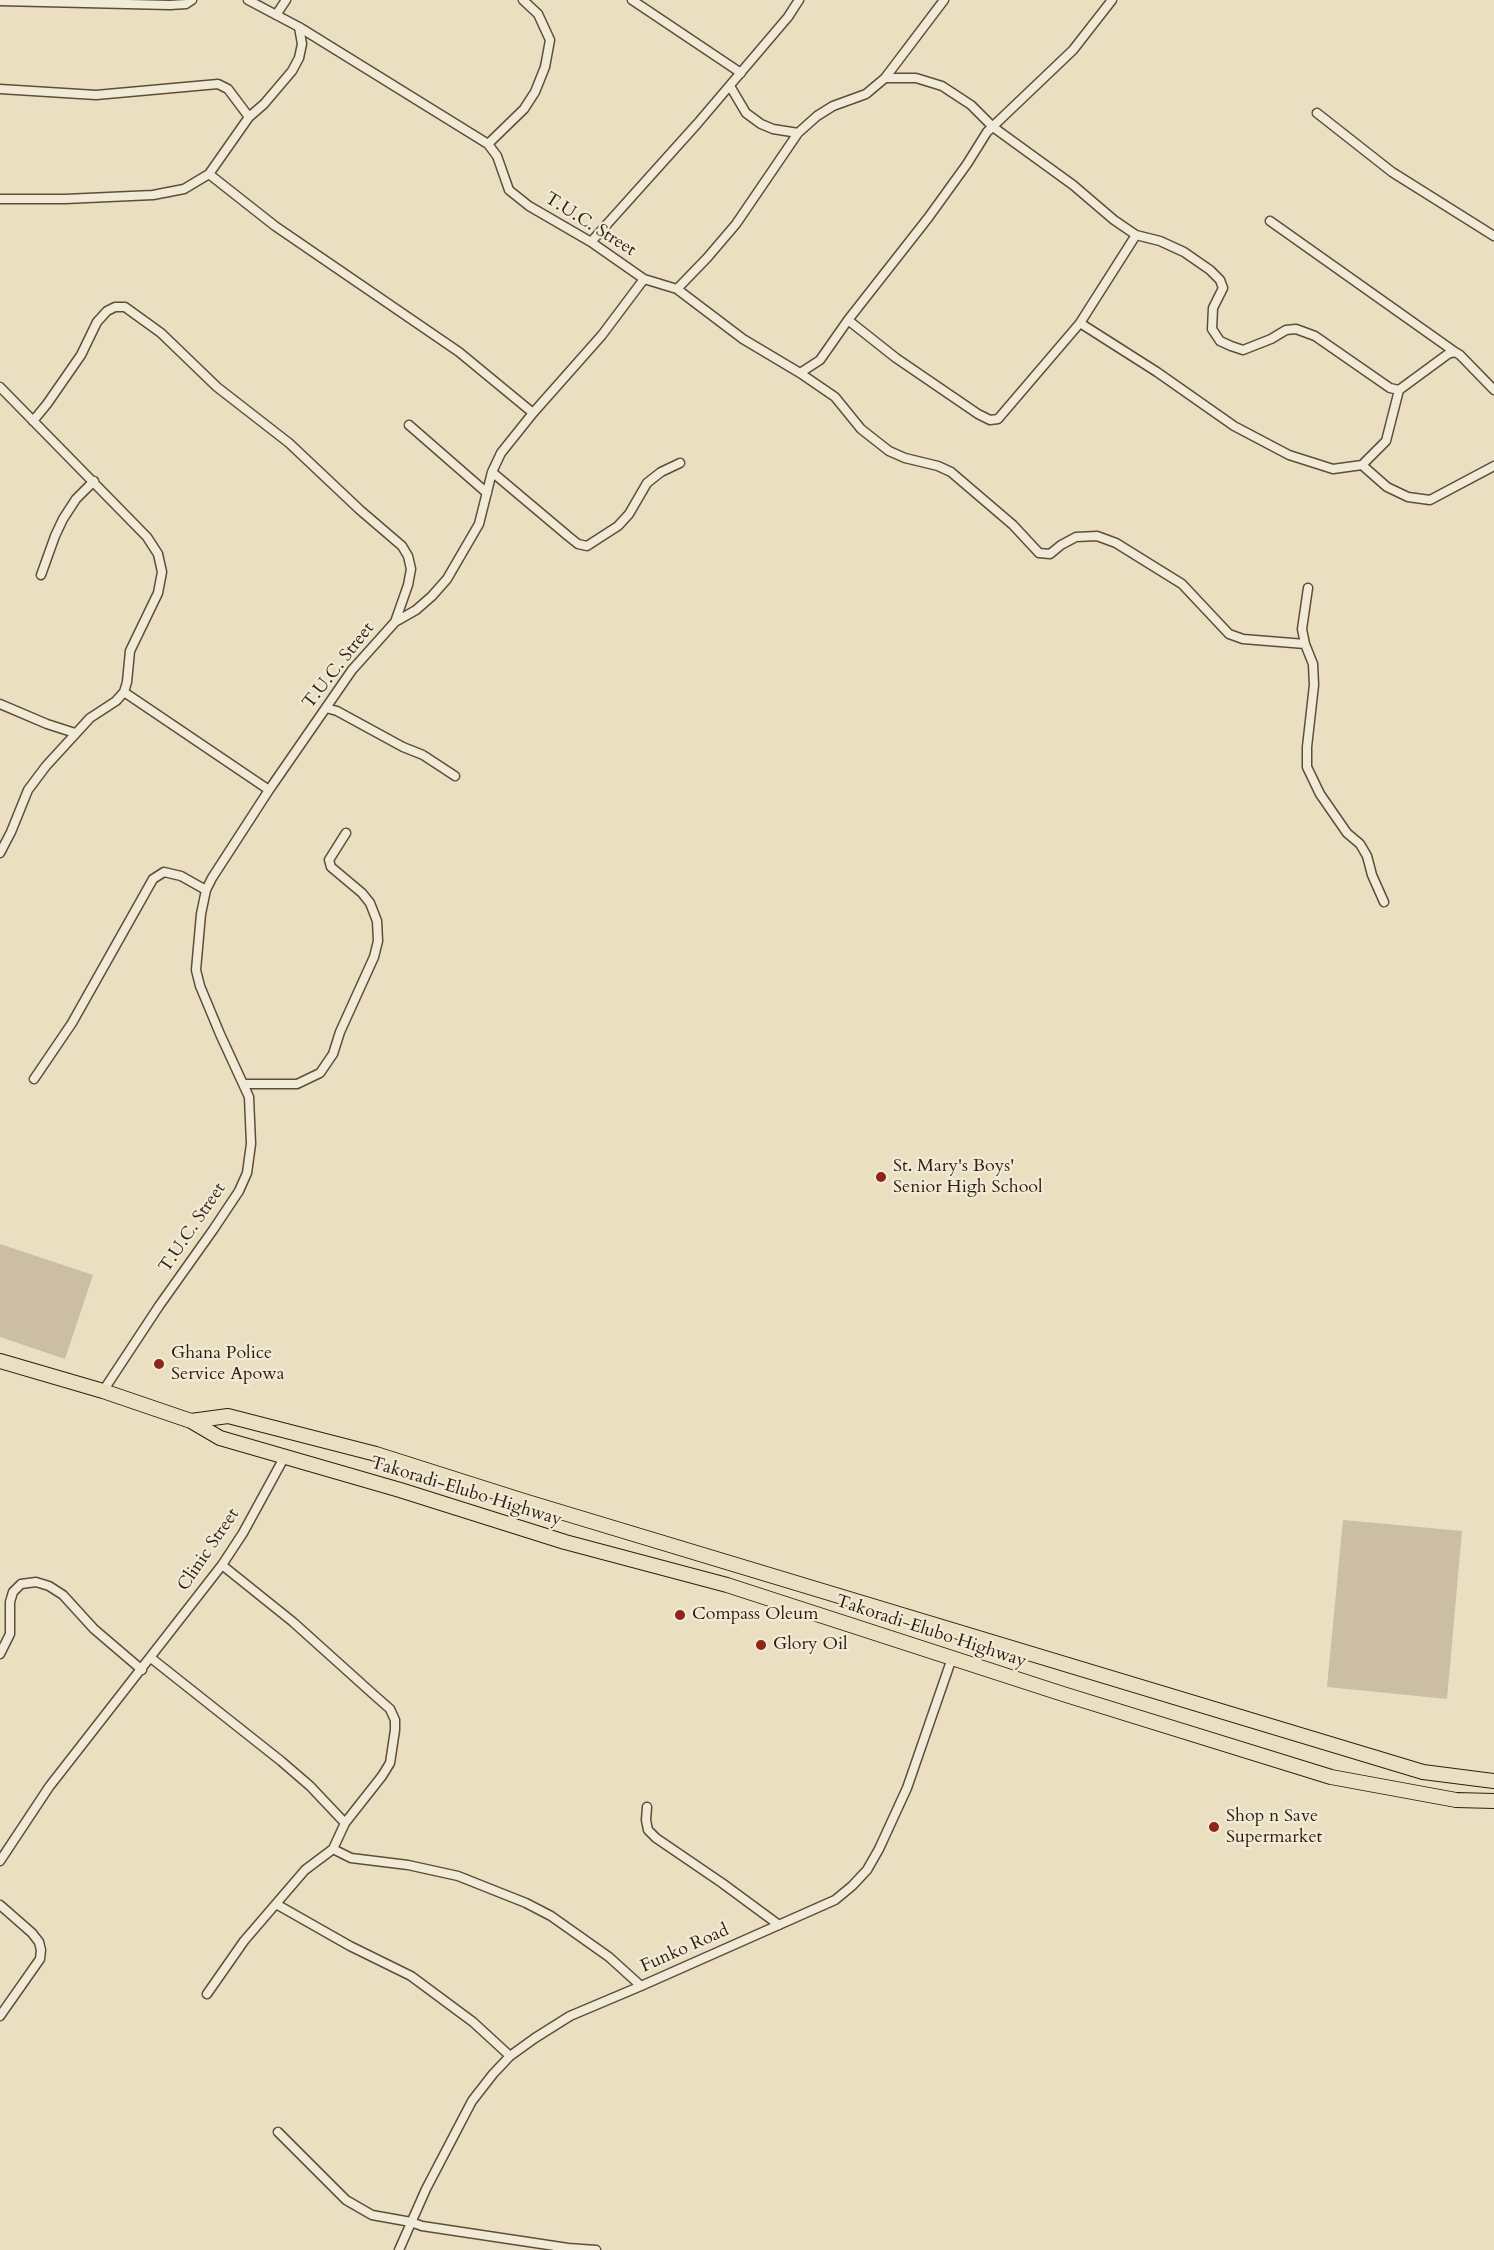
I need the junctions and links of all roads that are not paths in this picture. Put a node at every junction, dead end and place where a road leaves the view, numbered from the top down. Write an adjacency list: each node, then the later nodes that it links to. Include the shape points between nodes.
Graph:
1 (192, 0): 9 (street, via 170,5)
2 (248, 0): 10 (street)
3 (286, 0): 10 (street)
4 (523, 0): 20 (street, via 538,14 550,40 545,67 524,109)
5 (632, 0): 12 (street)
6 (799, 0): 12 (street)
7 (944, 0): 13 (street)
8 (1112, 0): 18 (street, via 1073,50)
9 (0, 1)
10 (276, 15): 11 (street)
11 (299, 27): 17 (street, via 302,44 292,71); 20 (street)
12 (741, 73): 14 (street)
13 (885, 78): 18 (street, via 916,78 942,86 971,105); 19 (street, via 866,94 817,116)
14 (729, 86): 19 (street, via 746,113 761,124); 26 (street)
15 (0, 89): 17 (street, via 96,95 218,84 228,89)
16 (1317, 113): 25 (street, via 1392,172)
17 (249, 117): 21 (street)
18 (993, 127): 24 (street); 29 (street)
19 (798, 133): 28 (street, via 736,224)
20 (488, 144): 26 (street, T.U.C. Street, via 497,156 509,190)
21 (209, 174): 22 (street, via 184,189 153,195); 36 (street, via 275,226 459,352)
22 (0, 199)
23 (1270, 221): 31 (street)
24 (1136, 234): 30 (street); 34 (street, via 1184,252 1220,280 1223,288 1213,308 1212,329 1220,341 1243,350 1296,329 1315,336 1390,388)
25 (1494, 236)
26 (591, 242): 27 (street, T.U.C. Street)
27 (644, 279): 28 (street); 36 (street, T.U.C. Street, via 602,335)
28 (677, 289): 32 (street, via 743,339)
29 (848, 320): 30 (street, via 896,358 990,420 998,419); 32 (street, via 820,360)
30 (1080, 323): 40 (street, via 1234,426 1289,455 1333,470)
31 (1455, 352): 34 (street); 35 (street)
32 (800, 373): 48 (street, via 835,397 861,429 889,451 951,472 1013,525 1039,554 1050,554 1076,537 1097,536 1116,543 1182,584 1229,634 1243,639)
33 (0, 387): 37 (street)
34 (1399, 390): 40 (street, via 1386,441)
35 (1494, 390)
36 (533, 413): 42 (street, T.U.C. Street, via 501,453)
37 (33, 421): 43 (street); 47 (street, via 81,355 98,322 107,311 125,307 289,443 402,546 411,569)
38 (409, 425): 44 (street)
39 (680, 463): 42 (street, via 647,483 618,526 587,546 578,544)
40 (1362, 465): 41 (street, via 1387,487 1408,497 1430,500)
41 (1494, 466)
42 (492, 472): 44 (street, T.U.C. Street)
43 (94, 481): 45 (street, via 63,519); 49 (street, via 147,537 158,554 162,572 158,592 130,651)
44 (487, 493): 47 (street, T.U.C. Street, via 479,524 447,579 416,610)
45 (41, 575)
46 (1308, 588): 48 (street, via 1302,629)
47 (395, 622): 51 (street, T.U.C. Street, via 352,670)
48 (1305, 644): 58 (street, via 1313,664 1314,685 1307,768 1320,794 1367,856)
49 (124, 692): 52 (street); 54 (street)
50 (0, 704): 52 (street)
51 (326, 708): 53 (street, via 423,755); 54 (street, T.U.C. Street)
52 (75, 733): 56 (street, via 28,790)
53 (455, 776)
54 (269, 790): 57 (street, T.U.C. Street)
55 (346, 833): 60 (street, via 329,860 331,867 370,903 377,921 374,957 333,1054 320,1073 297,1084)
56 (0, 853)
57 (206, 890): 59 (street, via 181,876 164,872 153,879 77,1014); 60 (street, T.U.C. Street, via 196,970 220,1034)
58 (1384, 902)
59 (34, 1079)
60 (245, 1084): 62 (street, T.U.C. Street, via 251,1112 251,1144 247,1173 239,1191)
61 (0, 1361): 62 (highway, Takoradi-Elubo Highway)
62 (103, 1391): 63 (highway, Takoradi-Elubo Highway)
63 (191, 1421): 64 (highway, Takoradi-Elubo Highway, via 220,1438); 70 (highway, Takoradi-Elubo Highway, via 228,1416 376,1454 1423,1772)
64 (285, 1456): 65 (street, Clinic Street); 68 (highway, Takoradi-Elubo Highway, via 565,1542 727,1585)
65 (222, 1565): 67 (street, Clinic Street); 73 (street, via 353,1675 390,1710 395,1720 390,1763)
66 (0, 1654): 69 (street, via 10,1634 13,1592 21,1584 36,1582 63,1595 94,1629)
67 (152, 1658): 69 (street, Clinic Street); 73 (street, via 281,1761)
68 (952, 1658): 71 (highway, Takoradi-Elubo Highway, via 1331,1777 1456,1800); 78 (street, Funko Road, via 907,1788 867,1870 835,1900)
69 (142, 1670): 75 (street, Clinic Street, via 49,1787)
70 (1494, 1782)
71 (1494, 1801)
72 (647, 1807): 78 (street, via 648,1830 656,1838)
73 (345, 1823): 74 (street)
74 (333, 1849): 76 (street, via 305,1870); 79 (street, via 351,1858 458,1876 526,1903 585,1939)
75 (0, 1861)
76 (276, 1904): 80 (street); 82 (street, via 411,1976 473,2022)
77 (0, 1905): 81 (street, via 32,1933 41,1950 40,1959)
78 (779, 1925): 79 (street, Funko Road)
79 (641, 1986): 82 (street, Funko Road, via 570,2016)
80 (207, 1994)
81 (0, 2016)
82 (510, 2056): 84 (street, Funko Road, via 472,2102)
83 (278, 2132): 84 (street, via 346,2200 372,2215)
84 (411, 2222): 85 (street, Funko Road); 86 (street)
85 (399, 2250)
86 (596, 2250)

